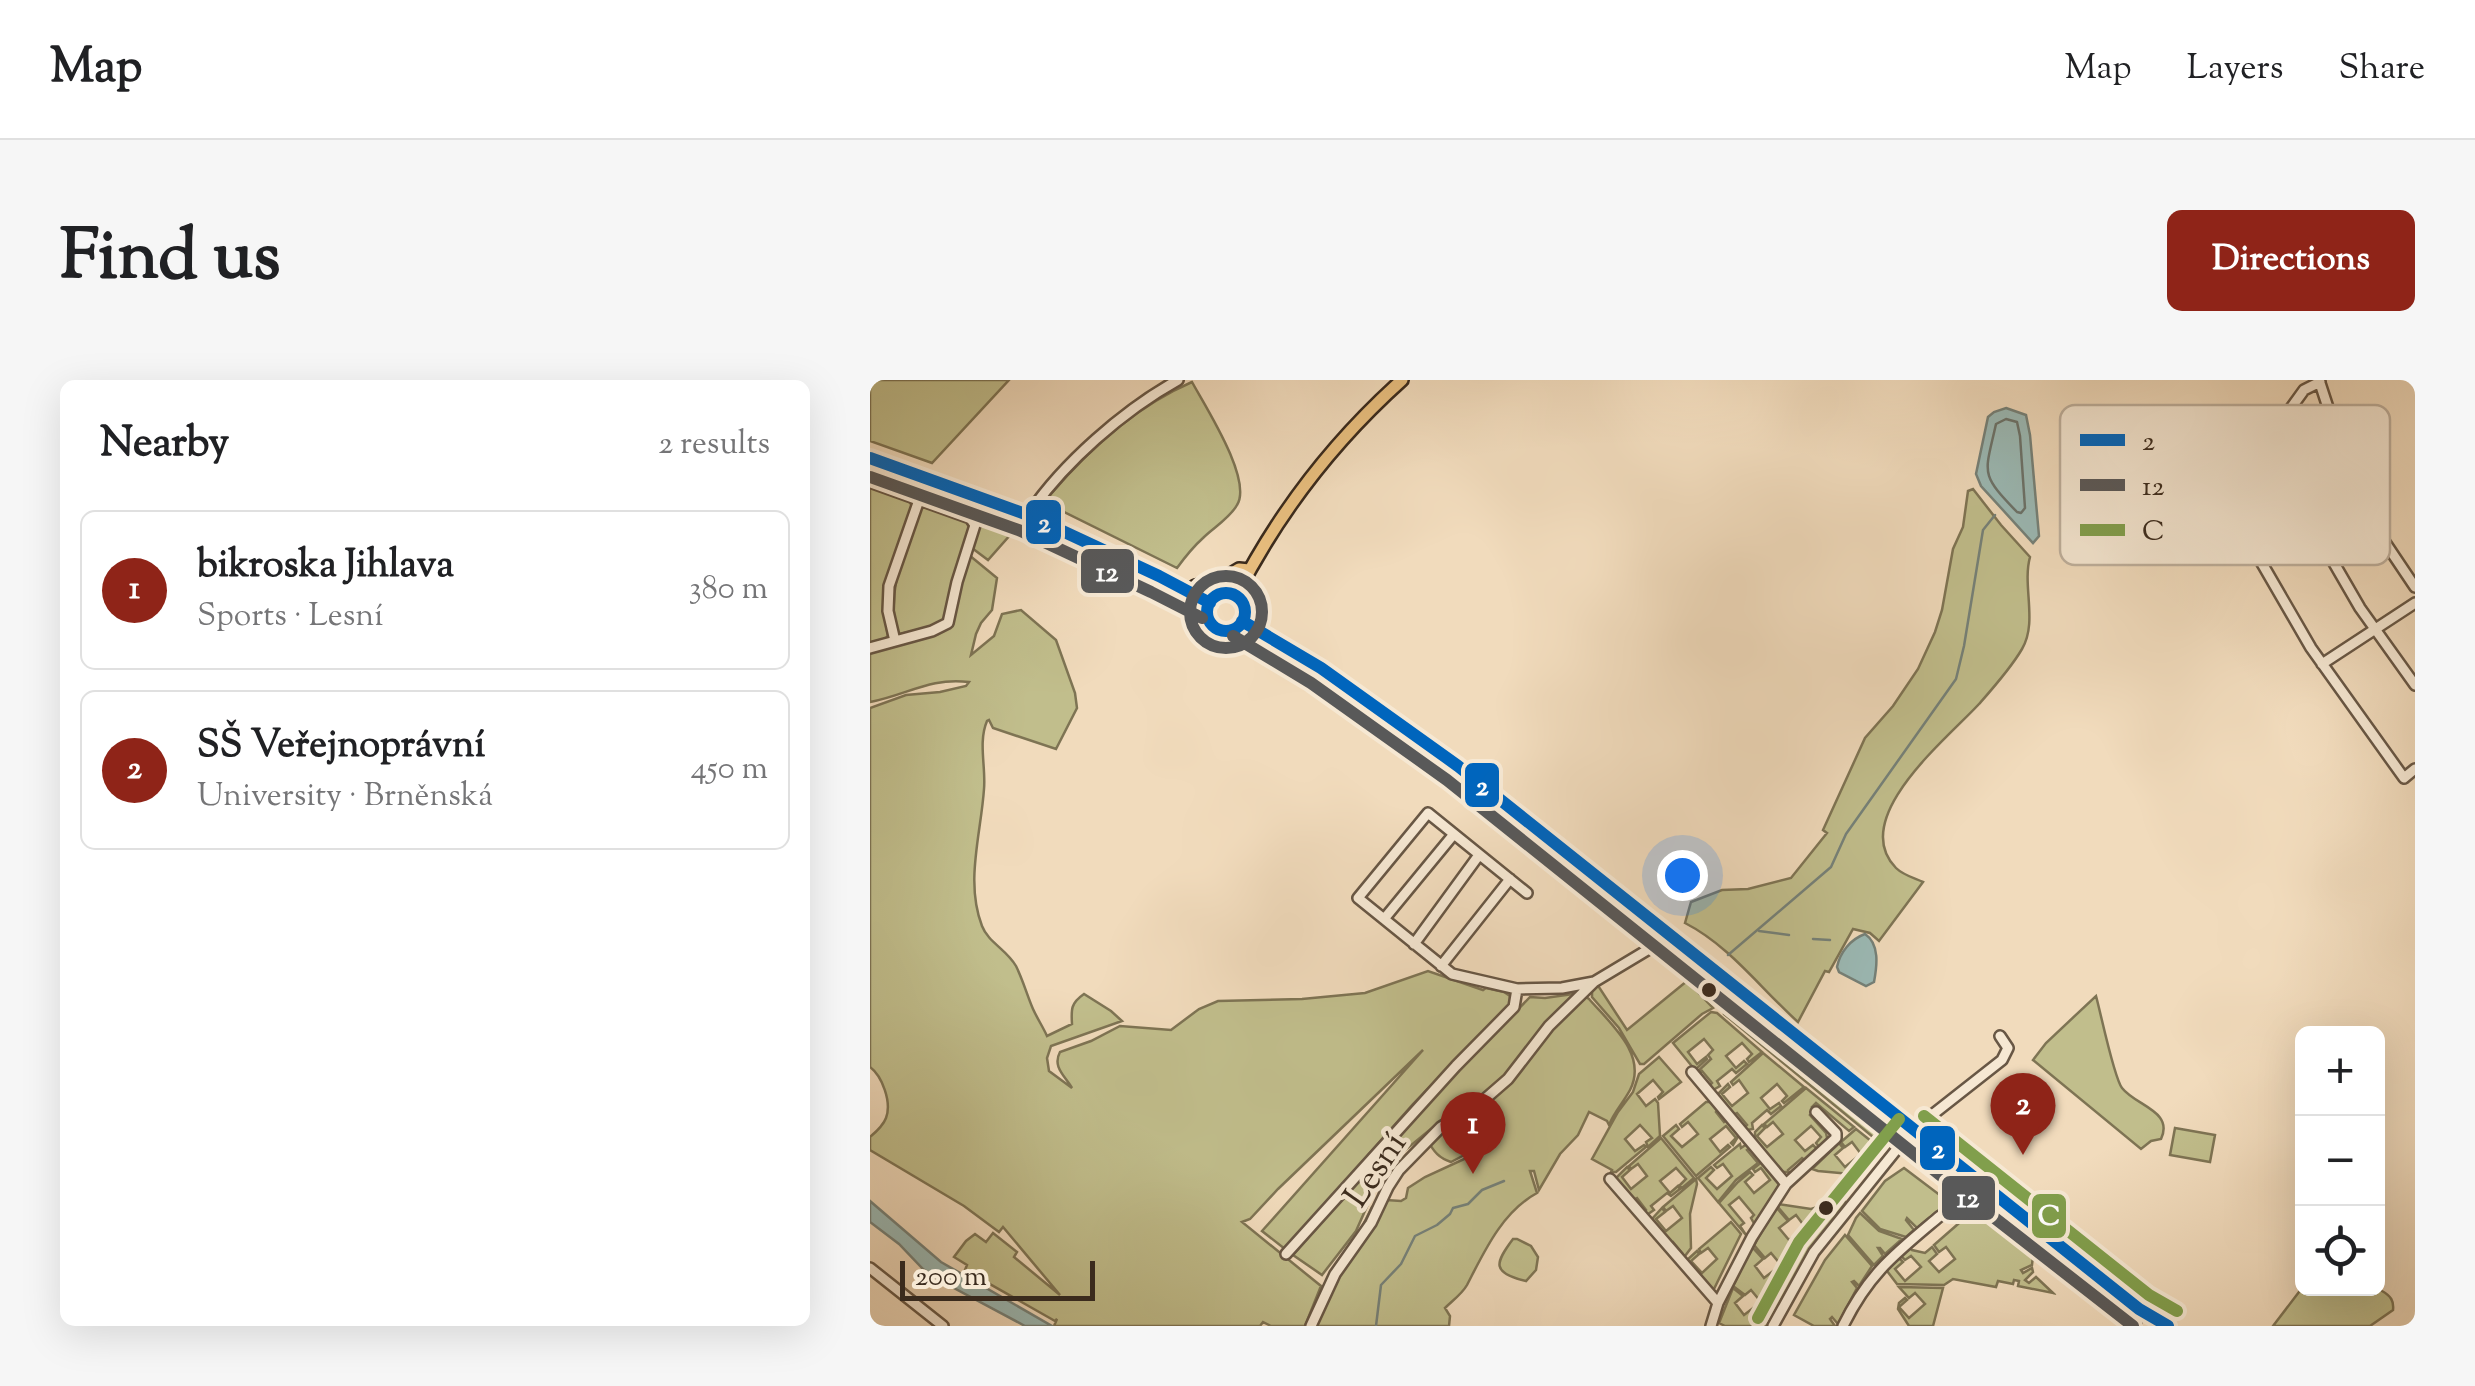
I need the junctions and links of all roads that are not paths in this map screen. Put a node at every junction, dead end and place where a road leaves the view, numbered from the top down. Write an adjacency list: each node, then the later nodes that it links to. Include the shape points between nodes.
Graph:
1 (1178, 380): 9 (street, via 1122,416)
2 (1402, 380): 13 (main road, via 1318,468)
3 (2320, 381): 4 (street); 5 (street)
4 (2293, 405)
5 (2328, 405)
6 (870, 458): 9 (main road)
7 (870, 482): 8 (street)
8 (919, 500): 21 (street, via 889,586); 21 (street, via 970,518 975,530 948,622)
9 (1028, 514): 15 (main road)
10 (2390, 549): 14 (street)
11 (2263, 565): 23 (street)
12 (2335, 565): 20 (street)
13 (1249, 570): 15 (main road, via 1239,568); 16 (main road)
14 (2415, 586)
15 (1189, 593): 17 (main road)
16 (1236, 596): 17 (main road, via 1224,593); 19 (main road, via 1244,607)
17 (1210, 603): 19 (main road, via 1209,618 1220,630)
18 (2415, 603): 20 (street)
19 (1242, 622): 31 (main road, via 1391,716)
20 (2376, 629): 23 (street); 24 (street)
21 (896, 641): 22 (street)
22 (870, 648)
23 (2322, 664): 25 (street, via 2404,778)
24 (2415, 685)
25 (2415, 769)
26 (1454, 834): 27 (street); 30 (street); 30 (street, via 1428,814 1358,898)
27 (1480, 855): 28 (street); 32 (street)
28 (1510, 879): 29 (street); 33 (street)
29 (1527, 892)
30 (1384, 919): 32 (street)
31 (1667, 932): 34 (street); 39 (main road)
32 (1414, 944): 33 (street)
33 (1441, 966): 35 (street, via 1456,976)
34 (1594, 982): 35 (street); 48 (street, Lesní, via 1508,1079 1441,1127 1400,1170)
35 (1517, 989): 43 (street, via 1514,1007)
36 (2000, 1036): 39 (street, via 2008,1048 2002,1060)
37 (1692, 1072): 41 (street)
38 (1816, 1112): 41 (street, via 1836,1138)
39 (1913, 1130): 46 (main road); 50 (street, via 1814,1252)
40 (1610, 1179): 45 (street)
41 (1786, 1184): 45 (street)
42 (1940, 1216): 51 (street, via 1880,1268)
43 (1286, 1254)
44 (870, 1268): 47 (street)
45 (1718, 1303): 49 (street)
46 (2139, 1309): 52 (street); 53 (main road)
47 (943, 1326)
48 (1311, 1326)
49 (1711, 1326)
50 (1773, 1326)
51 (1843, 1326)
52 (2135, 1326)
53 (2168, 1326)

